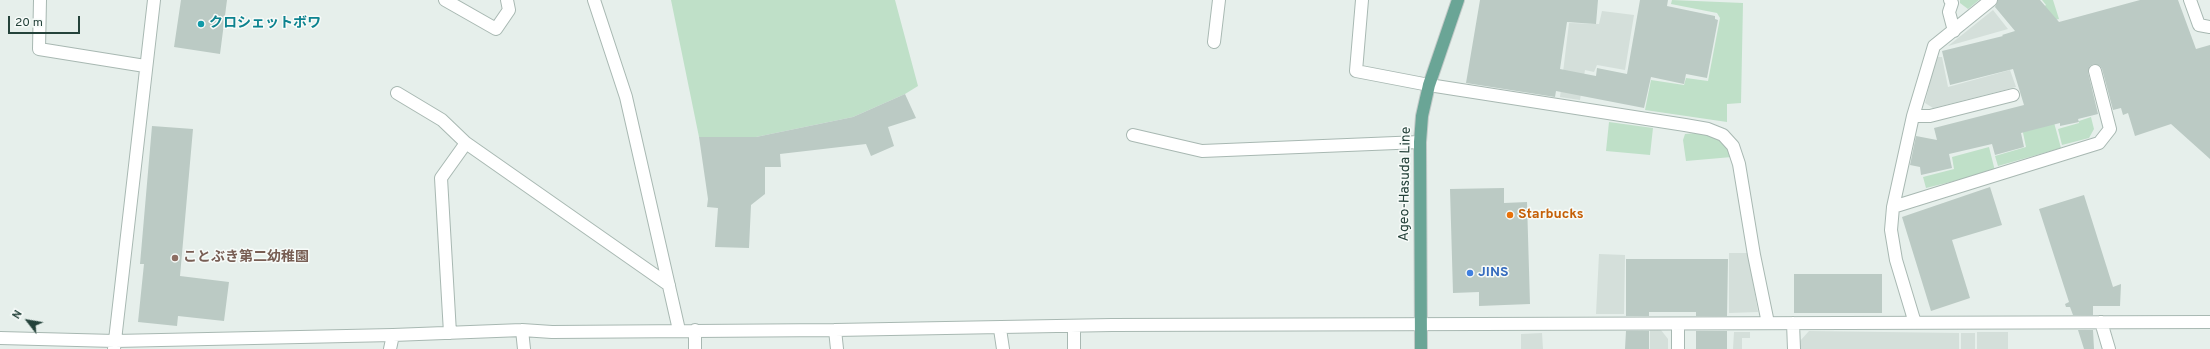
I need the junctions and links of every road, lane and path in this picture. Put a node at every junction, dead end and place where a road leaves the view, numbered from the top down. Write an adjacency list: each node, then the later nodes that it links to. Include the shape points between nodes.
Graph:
1 (40, 0): 15 (street, via 39,49)
2 (154, 0): 15 (street)
3 (445, 0): 4 (street, via 496,29 509,10)
4 (507, 0)
5 (594, 0): 25 (street, via 626,97)
6 (1219, 0): 14 (street)
7 (1362, 0): 17 (street, via 1356,71)
8 (1458, 0): 17 (main road, Ageo-Hasuda Line)
9 (1950, 0): 13 (street, via 1952,3 1949,12)
10 (1991, 0): 13 (street)
11 (2190, 0): 12 (street, via 2199,25)
12 (2210, 27)
13 (1954, 31): 20 (street, via 1934,46)
14 (1214, 42)
15 (145, 66): 42 (street)
16 (2095, 71): 24 (street, via 2110,129 2099,143)
17 (1429, 85): 23 (main road, Ageo-Hasuda Line, via 1422,116); 28 (street, via 1685,124 1724,135 1733,146 1739,164)
18 (397, 93): 22 (street, via 442,120)
19 (2012, 95): 20 (street, via 1930,116)
20 (1913, 116): 24 (street)
21 (1133, 136): 23 (street, via 1202,151)
22 (466, 142): 25 (street); 39 (street, via 441,178)
23 (1420, 142): 31 (main road, Ageo-Hasuda Line)
24 (1893, 207): 30 (street, via 1891,230 1896,260)
25 (669, 285): 36 (street)
26 (2101, 322): 27 (street); 30 (street); 52 (street)
27 (2210, 322)
28 (1768, 323): 29 (street); 32 (street)
29 (1794, 323): 30 (street); 51 (street)
30 (1915, 323)
31 (1421, 324): 32 (street); 33 (street); 49 (main road, Ageo-Hasuda Line)
32 (1678, 324): 50 (street)
33 (1074, 326): 34 (street); 48 (street)
34 (1000, 329): 38 (street); 47 (street)
35 (522, 330): 36 (street); 39 (street); 44 (street)
36 (679, 330): 37 (street)
37 (695, 330): 38 (street); 45 (street)
38 (835, 330): 46 (street)
39 (450, 333): 40 (street)
40 (393, 335): 42 (street); 43 (street)
41 (0, 338): 42 (street)
42 (115, 345)
43 (390, 349)
44 (524, 349)
45 (695, 349)
46 (837, 349)
47 (1003, 349)
48 (1074, 349)
49 (1421, 349)
50 (1678, 349)
51 (1794, 349)
52 (2109, 349)

